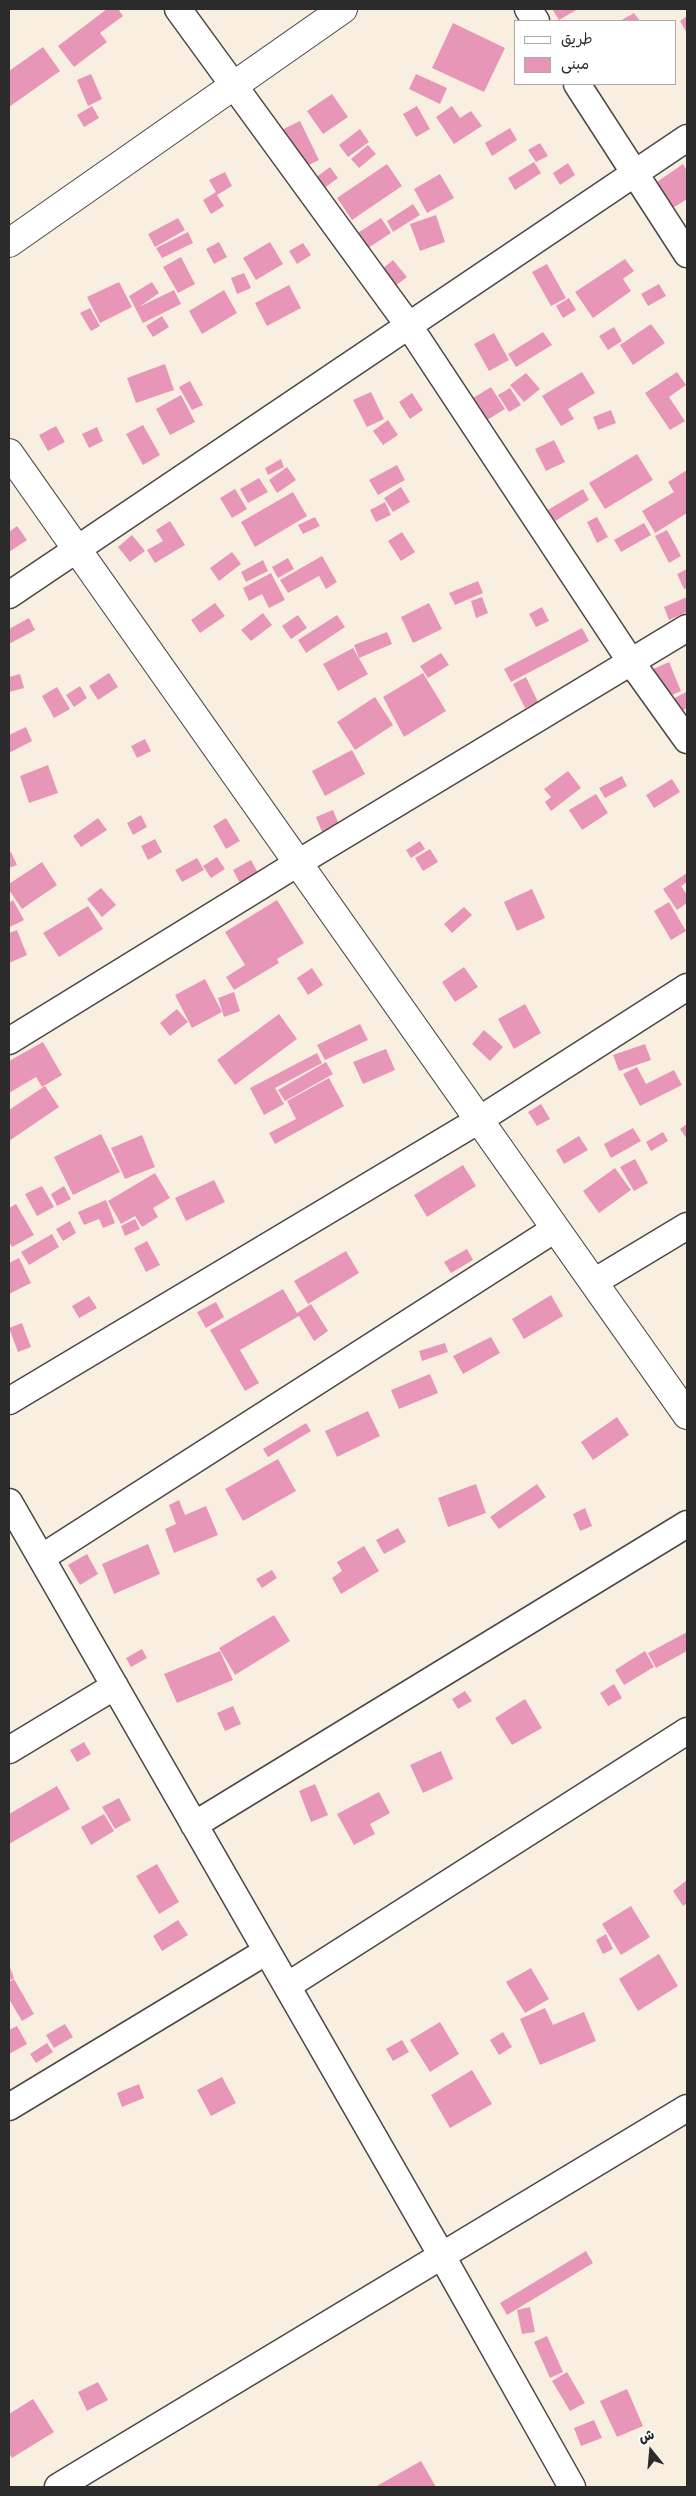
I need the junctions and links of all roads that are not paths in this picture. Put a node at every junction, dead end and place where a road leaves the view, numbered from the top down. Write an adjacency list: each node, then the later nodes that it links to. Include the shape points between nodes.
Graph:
1 (178, 9): 6 (street)
2 (343, 9): 6 (main road)
3 (528, 9): 4 (street)
4 (535, 20)
5 (578, 85): 8 (street)
6 (233, 86): 9 (main road); 11 (street)
7 (687, 138): 8 (street)
8 (635, 174): 10 (street); 11 (street)
9 (9, 243)
10 (687, 254)
11 (409, 326): 13 (street); 16 (street)
12 (9, 453): 13 (main road)
13 (77, 550): 14 (street); 18 (main road)
14 (9, 595)
15 (687, 628): 16 (street)
16 (631, 662): 17 (street); 18 (street)
17 (687, 740)
18 (298, 863): 20 (street); 21 (main road)
19 (687, 987): 21 (street)
20 (9, 1041)
21 (479, 1120): 23 (main road); 25 (street)
22 (687, 1226): 24 (street)
23 (556, 1229): 24 (main road); 29 (street)
24 (594, 1282): 26 (main road)
25 (9, 1401)
26 (687, 1416)
27 (9, 1502): 29 (street)
28 (687, 1524): 33 (street)
29 (41, 1558): 30 (street)
30 (115, 1686): 32 (street); 33 (street)
31 (687, 1731): 35 (street)
32 (9, 1750)
33 (194, 1825): 34 (street)
34 (267, 1951): 35 (street); 36 (street)
35 (287, 1986): 38 (street)
36 (9, 2107)
37 (687, 2108): 38 (street)
38 (442, 2256): 39 (street); 40 (street)
39 (58, 2487)
40 (572, 2487)

